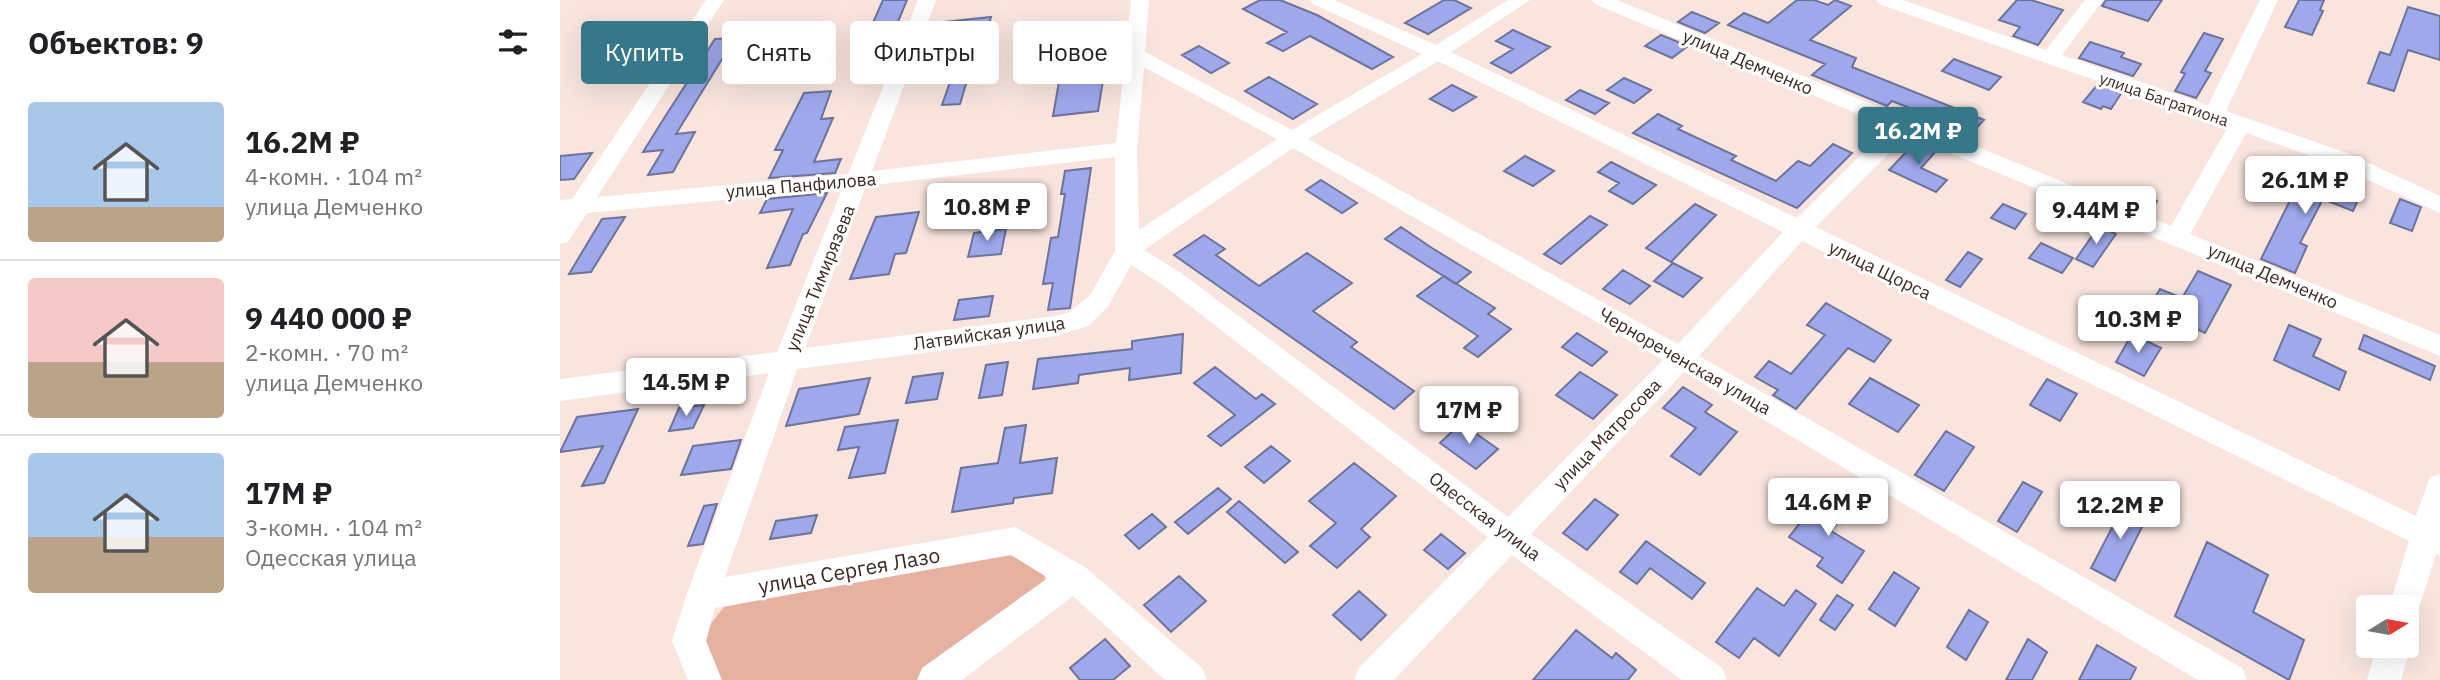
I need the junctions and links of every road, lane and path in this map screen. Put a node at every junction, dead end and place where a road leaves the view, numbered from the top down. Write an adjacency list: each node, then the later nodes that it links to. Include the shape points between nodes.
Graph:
1 (715, 0): 20 (street)
2 (927, 0): 18 (street, улица Тимирязева)
3 (1140, 0): 11 (street)
4 (1319, 0): 10 (street, улица Щорса)
5 (1521, 0): 10 (street, Латвийская улица)
6 (1601, 0): 15 (street, улица Демченко)
7 (1885, 0): 12 (street, улица Багратиона)
8 (2094, 0): 12 (street)
9 (2269, 0): 13 (street)
10 (1437, 53): 16 (street, Латвийская улица); 21 (street, улица Щорса)
11 (1134, 54): 16 (street, Чернореченская улица); 17 (street)
12 (2050, 58): 13 (street, улица Багратиона)
13 (2213, 116): 14 (street, улица Багратиона)
14 (2239, 125): 19 (street, улица Багратиона, via 2339,158); 23 (street)
15 (1902, 127): 21 (street, улица Матросова); 23 (street, улица Демченко)
16 (1294, 138): 24 (street, Латвийская улица); 26 (street, Чернореченская улица)
17 (1126, 149): 18 (street, улица Панфилова); 24 (street)
18 (859, 180): 20 (street, улица Панфилова); 27 (street, улица Тимирязева)
19 (2439, 201)
20 (571, 207): 22 (street)
21 (1798, 230): 26 (street, улица Матросова); 31 (street, улица Щорса)
22 (560, 236)
23 (2177, 236): 25 (street, улица Демченко)
24 (1126, 251): 27 (street, Латвийская улица, via 1099,301 1079,319 1056,326); 30 (street, Одесская улица, via 1172,279)
25 (2440, 346)
26 (1681, 358): 30 (street, улица Матросова); 41 (street, Чернореченская улица)
27 (787, 361): 28 (street, Латвийская улица); 34 (street, улица Тимирязева)
28 (560, 390)
29 (2440, 486): 31 (street)
30 (1508, 536): 39 (street, улица Матросова); 40 (street, Одесская улица)
31 (2433, 539): 33 (street)
32 (1074, 577): 34 (street, улица Сергея Лазо, via 1014,541); 37 (street); 38 (street, улица Сергея Лазо)
33 (2410, 595)
34 (702, 596): 36 (street, via 689,640)
35 (2390, 658): 42 (street)
36 (705, 680)
37 (934, 680)
38 (1190, 680)
39 (1371, 680)
40 (1710, 680)
41 (2230, 680)
42 (2384, 680)

